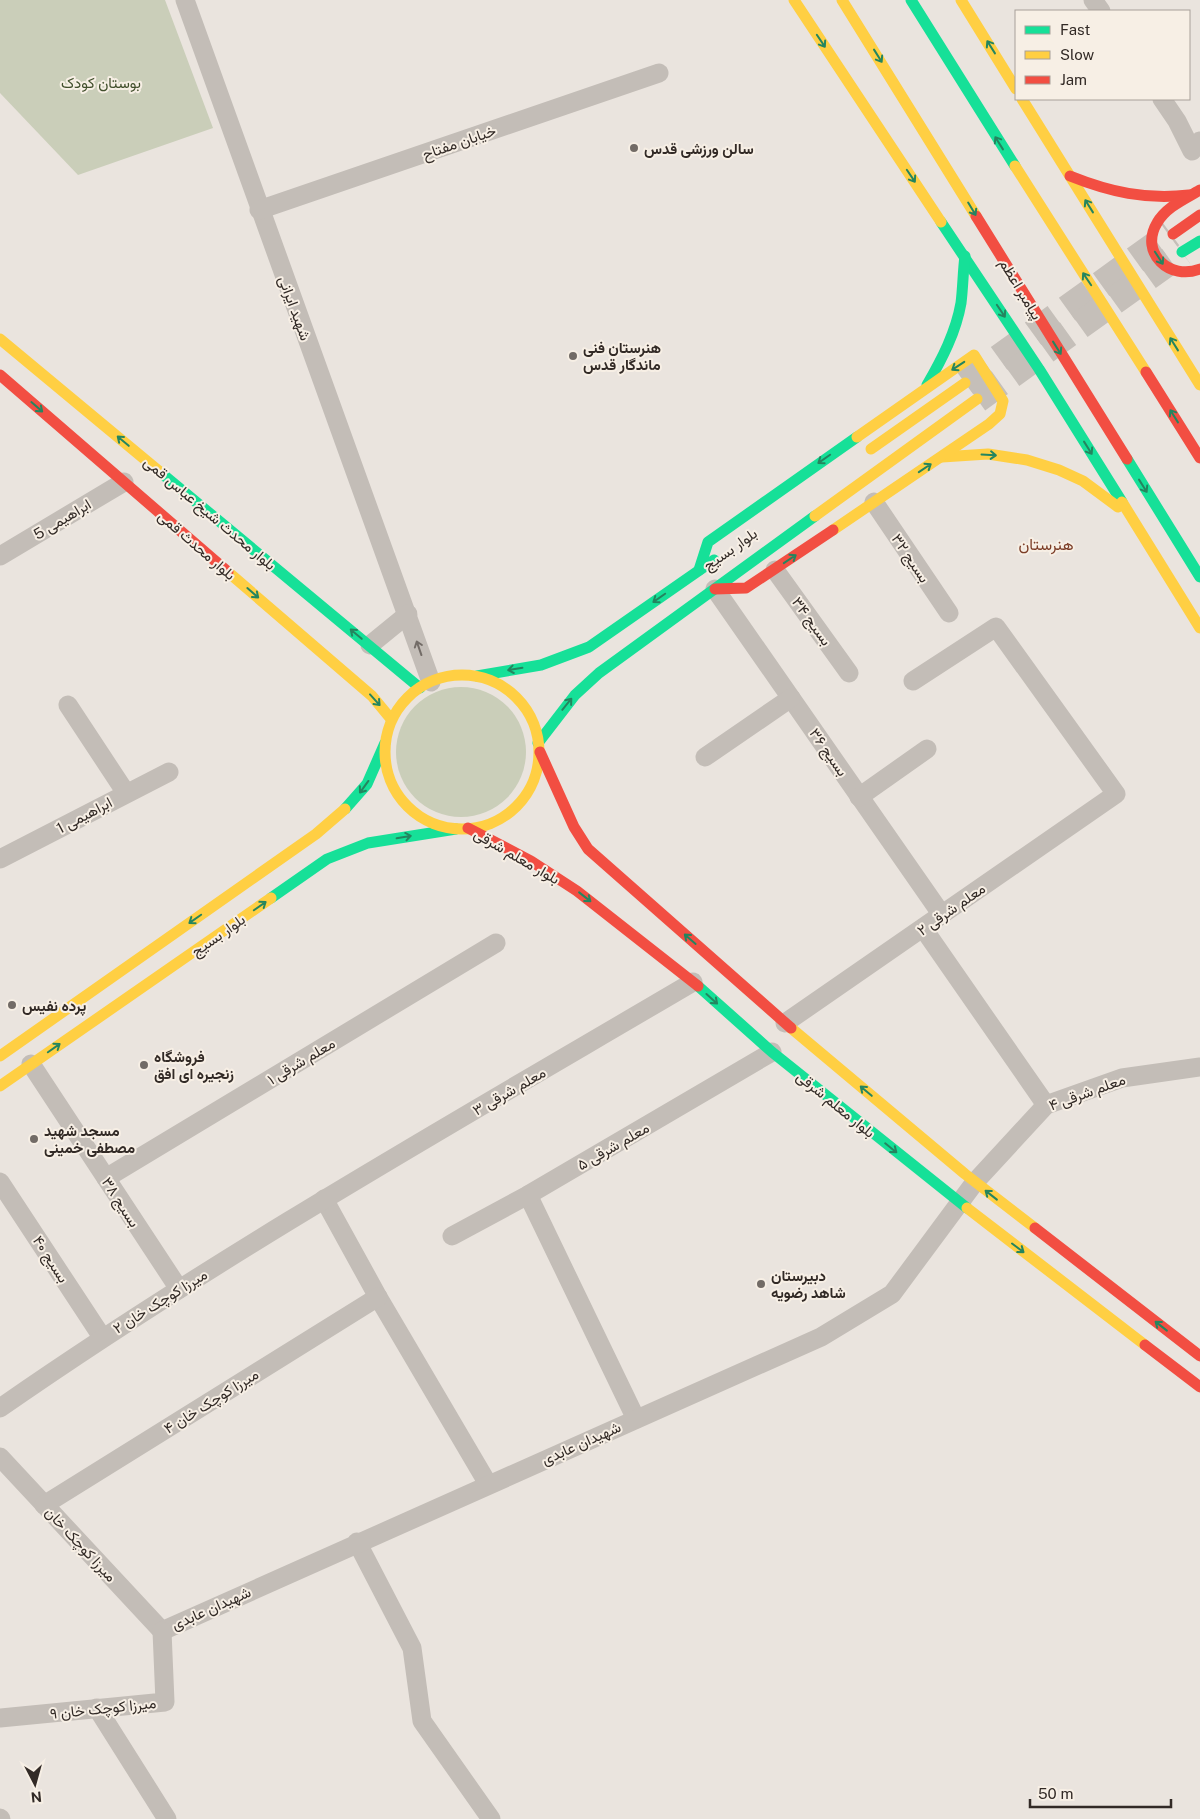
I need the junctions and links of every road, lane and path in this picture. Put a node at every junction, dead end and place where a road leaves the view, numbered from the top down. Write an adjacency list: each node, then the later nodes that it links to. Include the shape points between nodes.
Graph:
1 (185, 0): 13 (street, شهید ایرانی)
2 (794, 0): 18 (main road, one-way to 18)
3 (842, 0): 20 (main road, پیامبر اعظم, one-way to 20, via 945,163)
4 (911, 0): 29 (main road, one-way to 4)
5 (961, 0): 7 (main road, one-way to 5)
6 (659, 74): 13 (street, خیابان مفتاح)
7 (1015, 87)
8 (1023, 100): 11 (main road)
9 (1163, 100): 10 (street)
10 (1196, 146)
11 (1070, 176): 12 (main road, via 1136,198 1164,199); 24 (main road, one-way to 11)
12 (1196, 192): 19 (main road, one-way to 19, via 1163,215 1156,224 1152,245 1163,265 1174,271 1186,273)
13 (259, 210): 40 (street, شهید ایرانی)
14 (1200, 214): 15 (main road)
15 (1173, 234)
16 (1200, 241): 17 (main road)
17 (1182, 252)
18 (964, 256): 20 (main road, one-way to 20); 25 (main road, via 964,282 957,321)
19 (1200, 269)
20 (1023, 320): 32 (main road, one-way to 32); 37 (main road, پیامبر اعظم, one-way to 37)
21 (0, 339): 42 (main road, بلوار محدث شیخ عباس قمی, one-way to 21)
22 (0, 375): 30 (main road, بلوار محدث قمی, one-way to 30)
23 (965, 383): 27 (main road)
24 (1200, 385)
25 (926, 387): 28 (main road, one-way to 25, via 1000,414 1003,401 974,355); 35 (main road, one-way to 35, via 720,532 708,542)
26 (977, 399): 38 (main road, بلوار بسیج)
27 (860, 457)
28 (940, 457): 31 (main road, one-way to 28); 32 (main road, one-way to 32, via 988,454 1028,460 1084,481)
29 (1200, 458)
30 (124, 482): 34 (street, ابراهیمی 5); 49 (main road, بلوار محدث قمی, one-way to 49, via 372,696)
31 (874, 502): 36 (main road, one-way to 31); 39 (street, بسیج ۳۲)
32 (1132, 518): 41 (main road)
33 (723, 553): 35 (main road, بلوار بسیج)
34 (0, 556)
35 (699, 570): 44 (main road, بلوار بسیج, one-way to 44, via 588,647 541,665)
36 (774, 570): 38 (main road, via 746,588); 43 (street, بسیج ۳۴)
37 (1200, 577)
38 (715, 589): 47 (street, بسیج ۳۶); 51 (main road, بلوار بسیج, one-way to 38, via 575,695 599,672)
39 (949, 613)
40 (408, 614): 42 (street); 46 (street, شهید ایرانی, one-way to 40)
41 (1200, 628)
42 (370, 646): 46 (main road, بلوار محدث شیخ عباس قمی)
43 (848, 673)
44 (477, 676): 46 (main road, via 451,675); 51 (main road, via 502,685 522,702 535,725)
45 (913, 681): 60 (street, معلم شرقی ۲, via 996,627 1116,794)
46 (425, 685): 49 (main road, via 406,698)
47 (791, 698): 53 (street); 56 (street, بسیج ۳۶)
48 (68, 705): 55 (street)
49 (391, 719): 50 (main road)
50 (384, 743): 58 (main road, via 386,768 394,791 410,810 431,823); 66 (main road, بلوار بسیج, one-way to 66, via 367,784 346,809 316,834)
51 (539, 747): 57 (main road, via 536,777 523,799 505,816 481,827); 64 (main road, بلوار معلم شرقی, one-way to 51, via 588,849 574,827)
52 (927, 749): 56 (street)
53 (705, 757)
54 (169, 772): 55 (street, ابراهیمی 1)
55 (126, 793): 59 (street, ابراهیمی 1)
56 (859, 796): 60 (street, بسیج ۳۶)
57 (468, 828): 58 (main road); 63 (main road, بلوار معلم شرقی, one-way to 63, via 531,861 577,891)
58 (456, 829): 67 (main road, بلوار بسیج, one-way to 58, via 327,859 368,844)
59 (0, 859)
60 (942, 915): 61 (street, معلم شرقی ۲)
61 (923, 928): 64 (street, معلم شرقی ۲); 70 (street)
62 (496, 943): 71 (street, معلم شرقی ۱)
63 (693, 982): 65 (main road, بلوار معلم شرقی, one-way to 65); 75 (street, معلم شرقی ۳)
64 (785, 1024): 73 (main road, بلوار معلم شرقی, one-way to 64)
65 (772, 1052): 74 (street, معلم شرقی ۵); 76 (main road, بلوار معلم شرقی, one-way to 76)
66 (0, 1056)
67 (31, 1064): 69 (main road, بلوار بسیج); 71 (street, بسیج ۳۸)
68 (1200, 1067): 70 (street, معلم شرقی ۴, via 1122,1078)
69 (0, 1086)
70 (1046, 1105): 73 (street, معلم شرقی ۴)
71 (106, 1178): 78 (street, بسیج ۳۸)
72 (0, 1182): 80 (street, بسیج ۴۰)
73 (976, 1182): 76 (street, معلم شرقی ۴); 81 (main road, بلوار معلم شرقی, one-way to 73)
74 (528, 1195): 77 (street, معلم شرقی ۵); 84 (street)
75 (324, 1200): 78 (street, میرزا کوچک خان ۲); 79 (street)
76 (960, 1204): 82 (main road, بلوار معلم شرقی, one-way to 82); 84 (street, شهیدان عابدی, via 892,1294 821,1337)
77 (452, 1236)
78 (178, 1290): 80 (street, میرزا کوچک خان ۲)
79 (378, 1297): 86 (street); 87 (street, میرزا کوچک خان ۴)
80 (102, 1337): 83 (street, میرزا کوچک خان ۲)
81 (1200, 1356)
82 (1200, 1387)
83 (0, 1408)
84 (636, 1419): 86 (street, شهیدان عابدی)
85 (0, 1457): 87 (street, میرزا کوچک خان)
86 (488, 1484): 88 (street, شهیدان عابدی)
87 (44, 1504): 89 (street, میرزا کوچک خان)
88 (357, 1542): 89 (street, شهیدان عابدی); 93 (street, via 412,1648 422,1721)
89 (162, 1631): 90 (street, میرزا کوچک خان ۹, via 165,1702)
90 (97, 1708): 91 (street, میرزا کوچک خان ۹); 92 (street)
91 (0, 1718)
92 (167, 1819)
93 (490, 1819)

